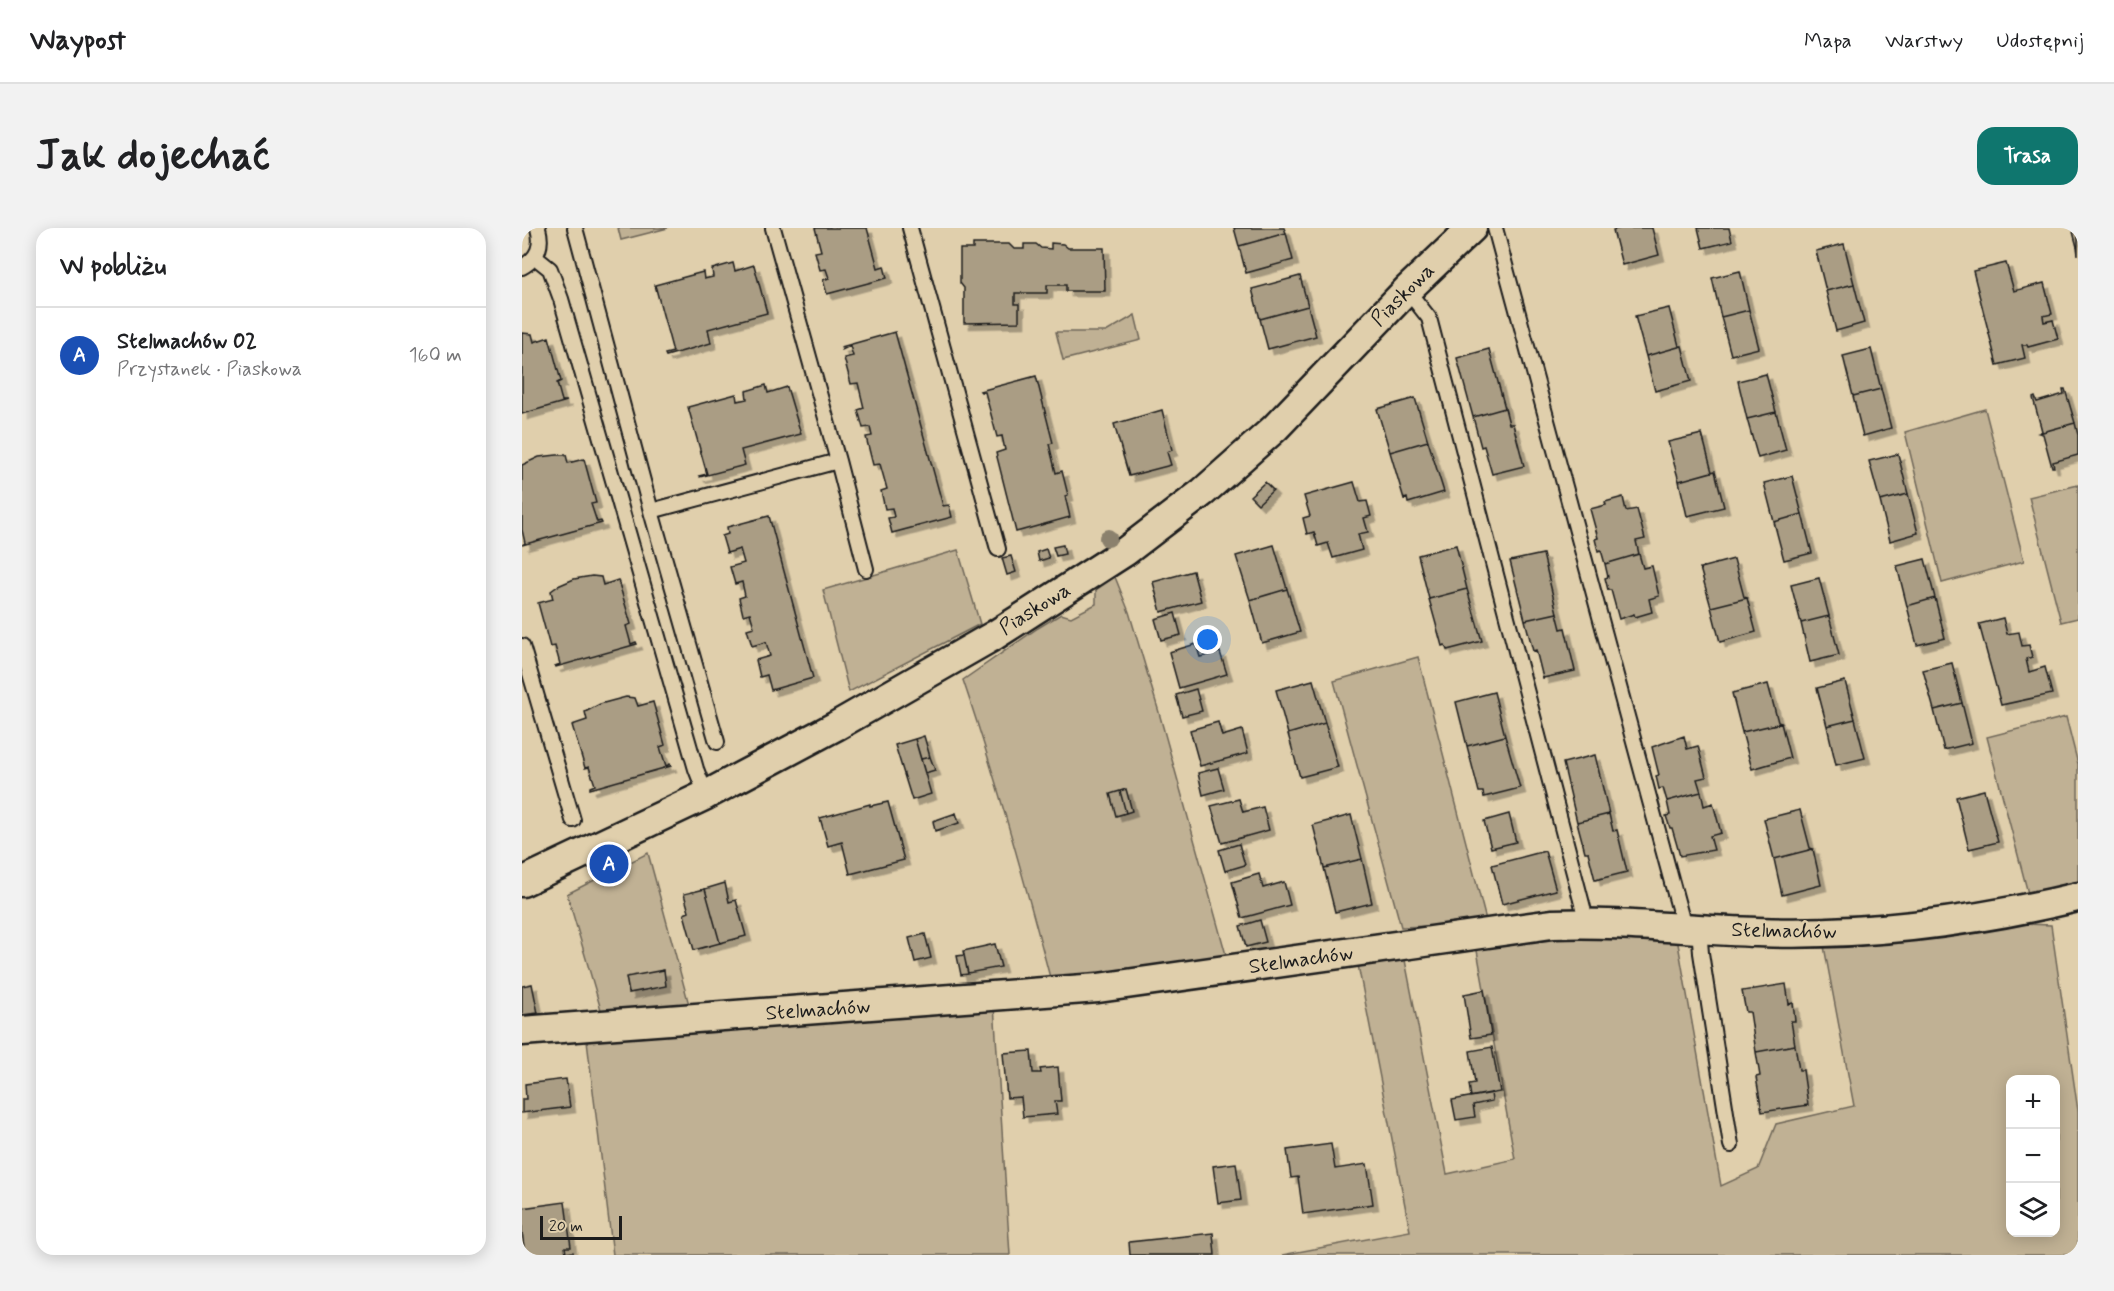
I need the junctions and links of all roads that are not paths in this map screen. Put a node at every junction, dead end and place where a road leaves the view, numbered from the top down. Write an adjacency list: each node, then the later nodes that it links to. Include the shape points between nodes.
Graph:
1 (538, 228): 7 (lane, via 541,239)
2 (575, 228): 11 (lane)
3 (773, 228): 10 (lane)
4 (910, 228): 12 (lane)
5 (1472, 228): 9 (street, Piaskowa)
6 (1495, 228): 21 (lane)
7 (535, 257): 8 (lane); 16 (lane, via 550,269 561,299)
8 (522, 267)
9 (1407, 290): 16 (street, Piaskowa, via 1275,428 1203,492 1126,550 1036,610 908,686); 20 (lane, via 1429,318)
10 (838, 461): 11 (lane); 13 (lane)
11 (651, 511): 15 (lane)
12 (998, 549)
13 (866, 569)
14 (522, 646): 17 (lane)
15 (717, 742)
16 (706, 795): 18 (street, Piaskowa)
17 (573, 820)
18 (522, 882)
19 (2078, 897): 21 (street, Stelmachów, via 1985,917 1888,930 1780,933)
20 (1587, 923): 21 (street, Stelmachów); 22 (street, Stelmachów, via 1541,926 1098,988)
21 (1692, 927): 23 (lane, via 1701,953)
22 (522, 1031)
23 (1731, 1145)

